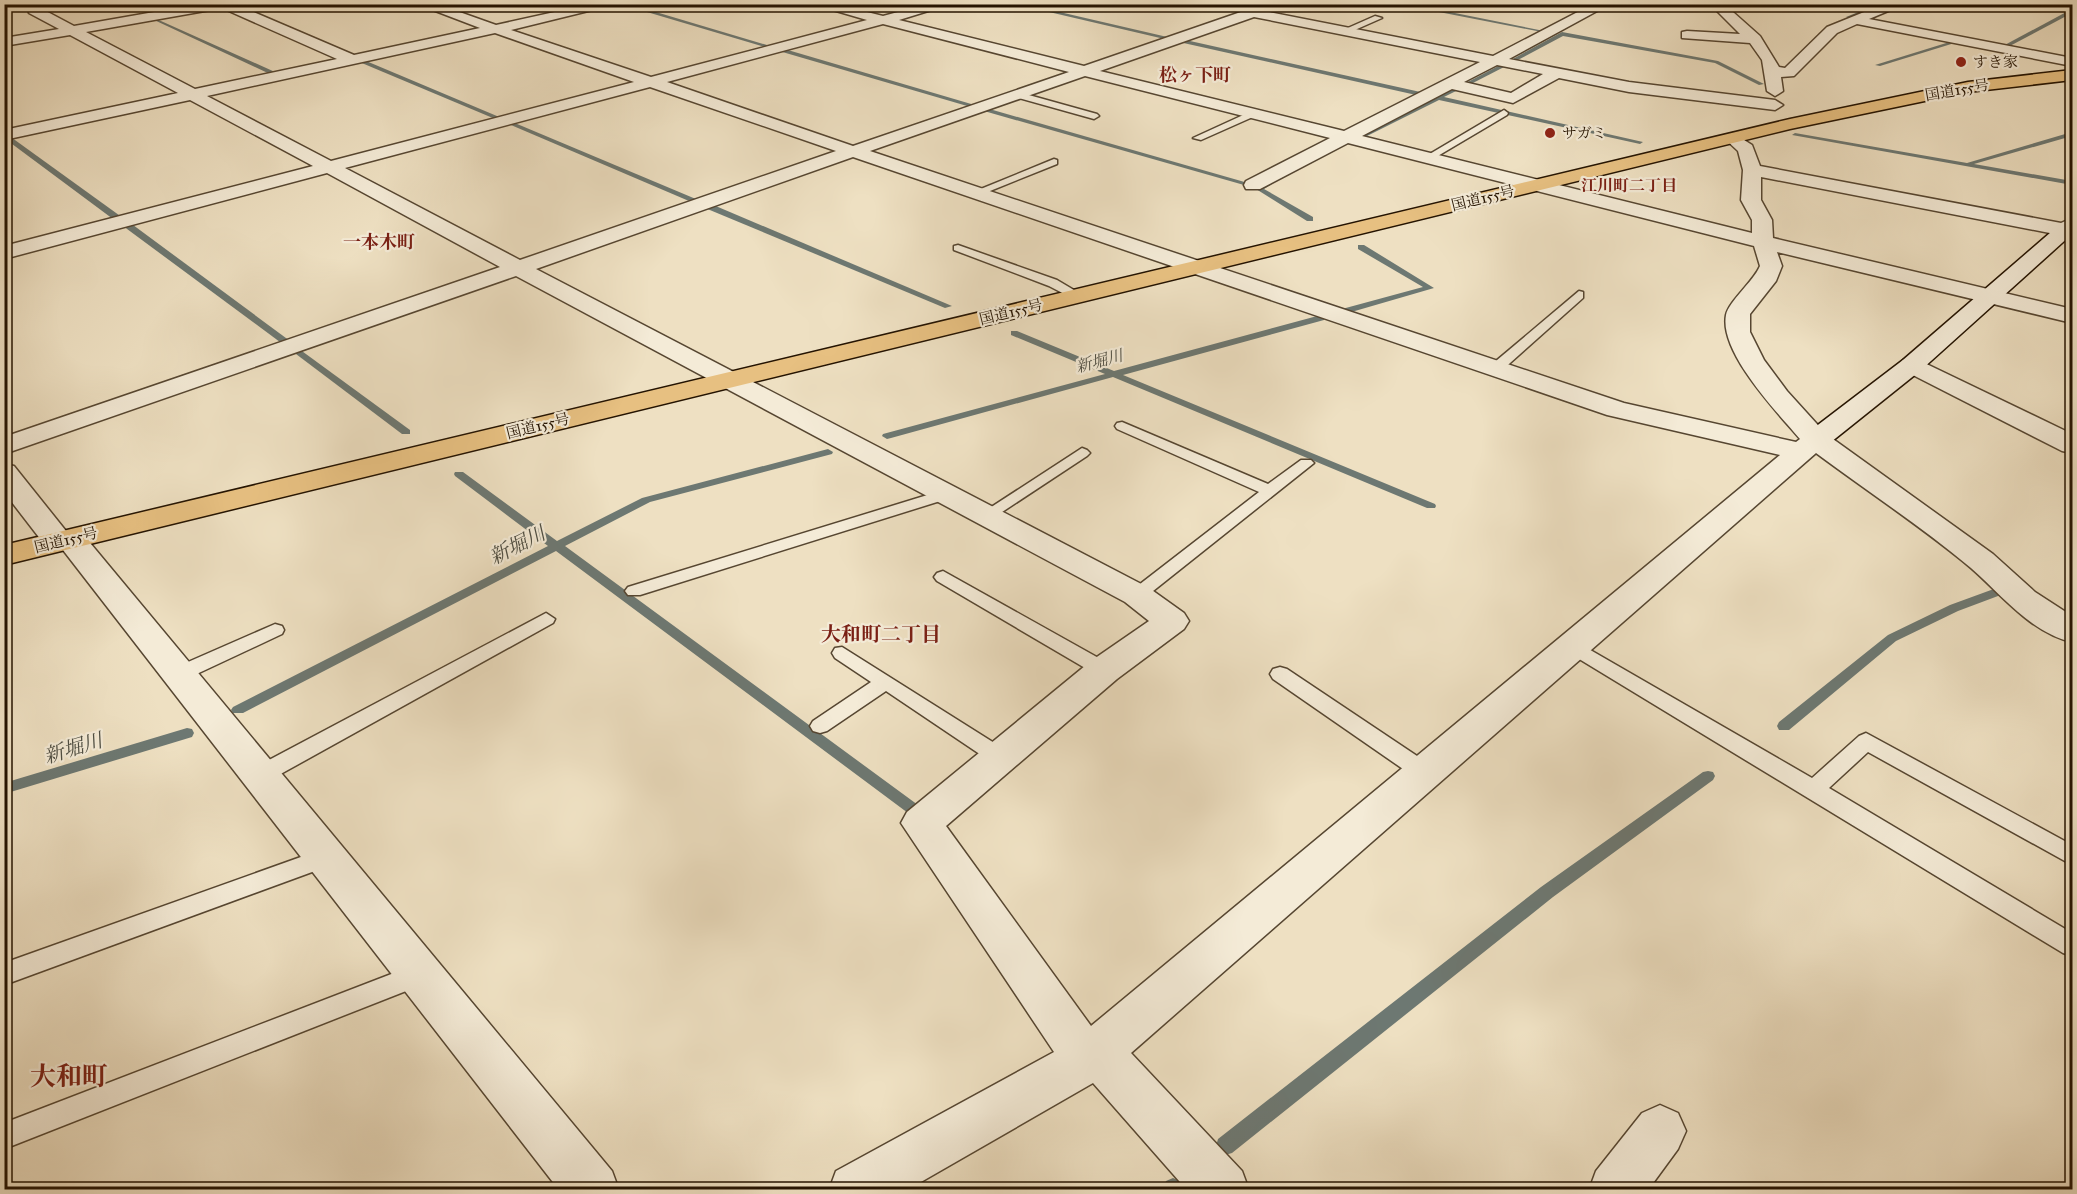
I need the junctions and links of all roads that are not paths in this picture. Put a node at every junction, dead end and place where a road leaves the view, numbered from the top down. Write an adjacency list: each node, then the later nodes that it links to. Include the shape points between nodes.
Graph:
1 (40, 4): 17 (street, via 34,10)
2 (423, 4): 16 (street)
3 (611, 4): 16 (street)
4 (818, 4): 15 (street)
5 (945, 4): 15 (street)
6 (1278, 4): 12 (street)
7 (1604, 4): 23 (street)
8 (1716, 4): 20 (street)
9 (1899, 4): 14 (street)
10 (224, 5): 17 (street); 22 (street)
11 (1222, 7): 12 (street)
12 (1254, 13): 18 (street); 25 (street)
13 (1378, 18): 18 (lane)
14 (1854, 20): 24 (street); 26 (street, via 1832,30 1789,73)
15 (884, 21): 25 (street); 29 (street)
16 (497, 29): 22 (street); 29 (street)
17 (75, 30): 21 (street); 31 (street)
18 (1345, 31): 23 (street)
19 (1687, 35): 20 (street)
20 (1755, 39): 26 (street)
21 (4, 42)
22 (353, 60): 31 (street)
23 (1497, 61): 28 (street); 30 (street)
24 (2073, 62)
25 (1085, 71): 32 (street); 35 (street)
26 (1773, 71): 33 (street)
27 (2073, 73): 37 (highway, 国道155号, via 1968,87)
28 (1554, 74): 30 (street, via 1513,98); 33 (street)
29 (652, 82): 42 (street); 45 (street)
30 (1450, 84): 40 (street)
31 (194, 94): 38 (street); 45 (street)
32 (1018, 95): 36 (lane); 42 (street)
33 (1775, 105): 37 (street)
34 (1504, 113): 43 (lane)
35 (1252, 114): 39 (lane); 40 (street)
36 (1094, 116)
37 (1790, 124): 41 (highway, 国道155号)
38 (4, 135)
39 (1198, 138)
40 (1346, 138): 43 (street); 47 (street)
41 (1733, 138): 46 (street, via 1746,149); 48 (highway, 国道155号)
42 (854, 152): 49 (street); 54 (street)
43 (1428, 158): 48 (street)
44 (1054, 162): 49 (lane)
45 (331, 167): 53 (street); 54 (street)
46 (1752, 170): 50 (street); 51 (street, via 1751,200 1762,220)
47 (1253, 185)
48 (1536, 185): 51 (street); 55 (highway, 国道155号)
49 (976, 193): 55 (street)
50 (2069, 229): 58 (street)
51 (1763, 242): 58 (street); 66 (street, via 1772,266 1765,281 1738,313 1738,332 1752,361)
52 (958, 248): 57 (lane)
53 (4, 253)
54 (519, 268): 62 (street); 65 (street)
55 (1193, 268): 57 (highway, 国道155号); 61 (street)
56 (1579, 295): 61 (lane)
57 (1078, 296): 62 (highway, 国道155号)
58 (1991, 296): 59 (street); 60 (street)
59 (2073, 316)
60 (1912, 365): 64 (street); 66 (street)
61 (1495, 369): 66 (street, via 1616,409)
62 (730, 380): 71 (street); 73 (highway, 国道155号)
63 (1122, 426): 70 (lane)
64 (2073, 445)
65 (4, 446)
66 (1809, 446): 80 (street, via 1982,561 2023,600); 81 (street)
67 (1083, 453): 72 (lane)
68 (1306, 463): 70 (lane)
69 (4, 472): 73 (street)
70 (1270, 491): 77 (lane)
71 (948, 494): 72 (street); 76 (lane)
72 (987, 515): 77 (street)
73 (64, 541): 74 (highway, 国道155号); 84 (street)
74 (4, 555)
75 (943, 577): 83 (lane)
76 (634, 591)
77 (1137, 595): 83 (street, via 1172,621)
78 (546, 619): 90 (lane)
79 (275, 630): 84 (lane)
80 (2073, 631)
81 (1572, 646): 89 (street); 91 (lane)
82 (842, 653): 86 (lane)
83 (1104, 670): 88 (street)
84 (179, 674): 90 (street)
85 (1280, 674): 89 (lane)
86 (885, 682): 87 (lane); 88 (lane)
87 (820, 726)
88 (1000, 757): 97 (street, via 921,823)
89 (1424, 772): 97 (street)
90 (260, 776): 93 (street)
91 (1813, 790): 92 (lane, via 1866,741); 94 (lane)
92 (2073, 856)
93 (326, 857): 95 (lane); 96 (street)
94 (2073, 945)
95 (4, 974)
96 (420, 974): 99 (lane); 100 (street)
97 (1092, 1055): 101 (street); 102 (street)
98 (1660, 1131): 103 (street)
99 (7, 1136)
100 (593, 1190)
101 (855, 1190)
102 (1223, 1190)
103 (1615, 1190)

